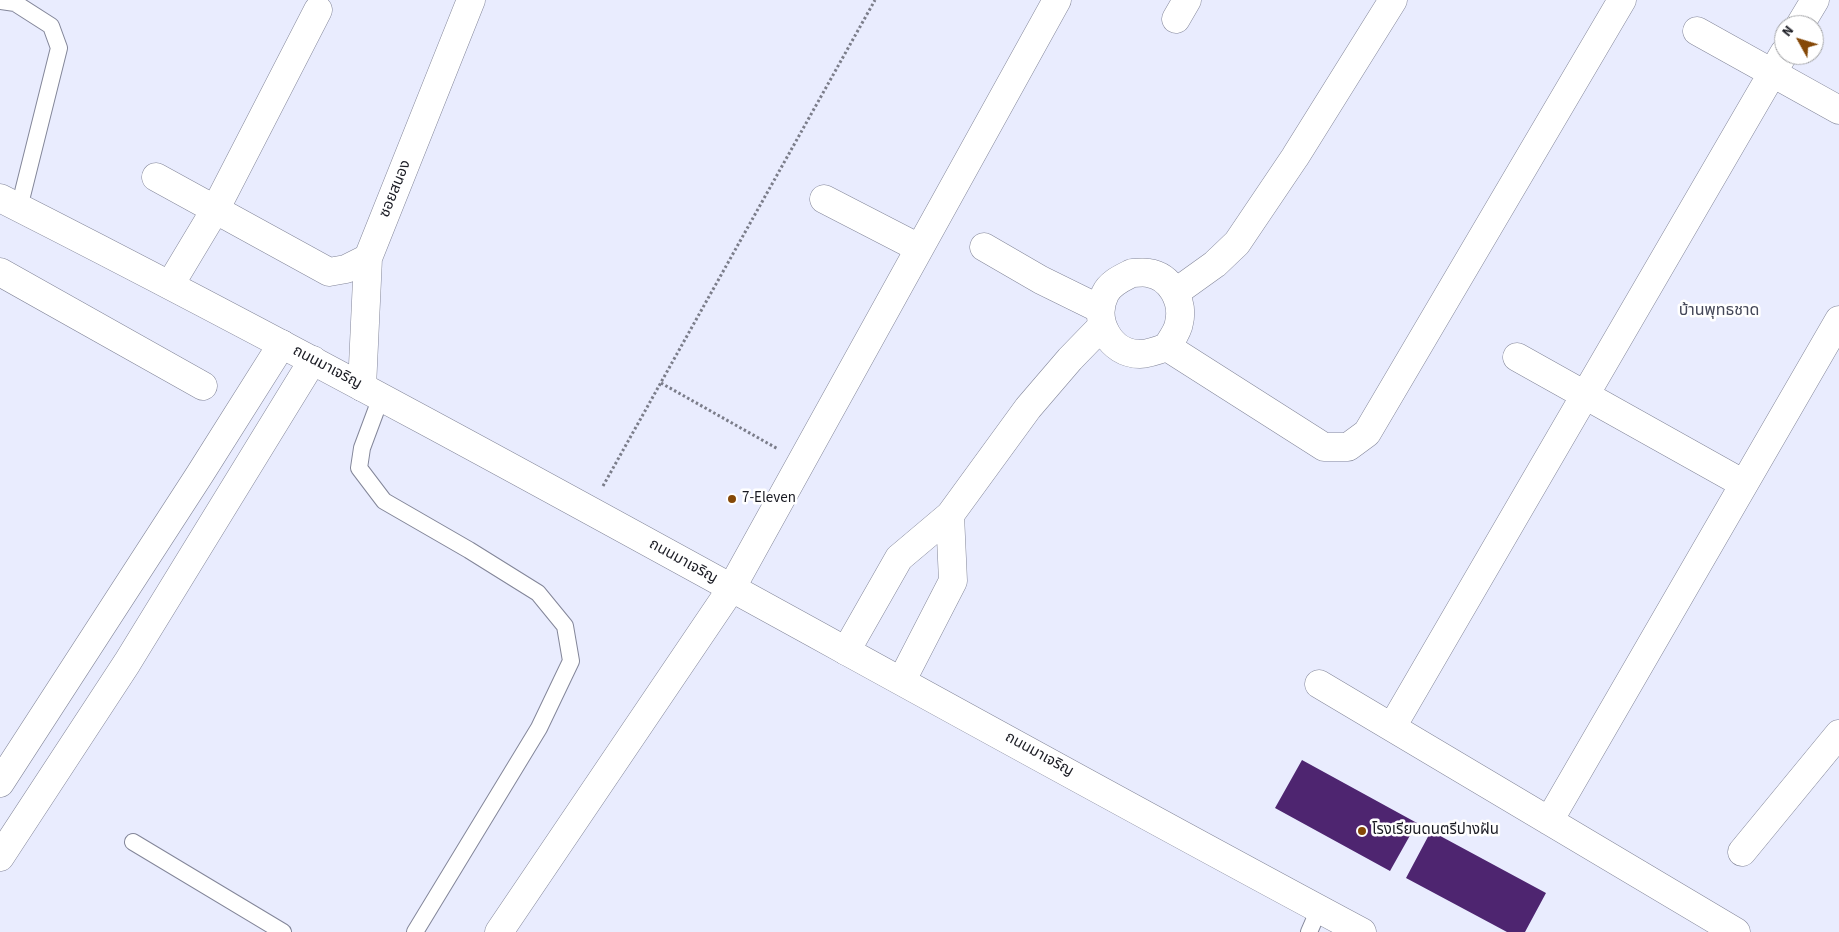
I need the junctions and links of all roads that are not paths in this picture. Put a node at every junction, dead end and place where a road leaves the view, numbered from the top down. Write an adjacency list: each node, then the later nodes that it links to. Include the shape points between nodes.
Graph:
1 (471, 0): 20 (street, ซอยสนอง)
2 (1057, 0): 19 (street)
3 (1393, 0): 23 (street, via 1237,243 1215,264)
4 (1622, 0): 27 (street, via 1367,433 1348,447 1324,447)
5 (1815, 0): 8 (street)
6 (0, 1): 16 (lane, via 15,3 51,26 59,48)
7 (318, 10): 17 (street)
8 (1806, 15)
9 (1697, 31): 10 (street)
10 (1774, 61)
11 (1777, 65): 32 (street)
12 (1781, 65): 13 (street)
13 (1839, 110)
14 (156, 178): 17 (street)
15 (824, 199): 19 (street)
16 (9, 203): 22 (street, ถนนมาเจริญ)
17 (215, 210): 20 (street, via 329,272 346,269); 22 (street)
18 (984, 247): 24 (street)
19 (919, 248): 35 (street)
20 (368, 258): 31 (street, ซอยสนอง)
21 (0, 272): 30 (street)
22 (170, 285): 26 (street, ถนนมาเจริญ)
23 (1176, 292): 24 (street, via 1164,280 1149,273 1132,273 1116,280 1105,293); 27 (street, via 1181,309 1179,325)
24 (1101, 318): 27 (street, via 1110,341 1124,350 1140,354); 34 (street, via 1028,408)
25 (1839, 320): 33 (street)
26 (282, 344): 29 (street, ถนนมาเจริญ); 41 (street)
27 (1167, 348)
28 (1517, 357): 32 (street)
29 (313, 360): 31 (street, ถนนมาเจริญ); 45 (street, via 127,663)
30 (203, 386)
31 (372, 392): 35 (street, ถนนมาเจริญ); 48 (lane, via 359,468 384,501 538,593 565,626 571,661 539,728)
32 (1585, 395): 33 (street); 39 (street)
33 (1744, 484): 42 (street)
34 (950, 515): 36 (street, via 899,558); 37 (street, via 953,581)
35 (731, 588): 36 (street, ถนนมาเจริญ); 49 (street)
36 (846, 651): 37 (street, ถนนมาเจริญ)
37 (902, 680): 46 (street, ถนนมาเจริญ)
38 (1318, 684): 39 (street)
39 (1392, 727): 42 (street)
40 (1839, 734): 44 (street)
41 (0, 783)
42 (1549, 821): 51 (street)
43 (133, 842): 47 (lane)
44 (1742, 852)
45 (0, 857)
46 (1314, 921): 50 (street, ถนนมาเจริญ)
47 (284, 932)
48 (415, 932)
49 (499, 932)
50 (1362, 932)
51 (1736, 932)

